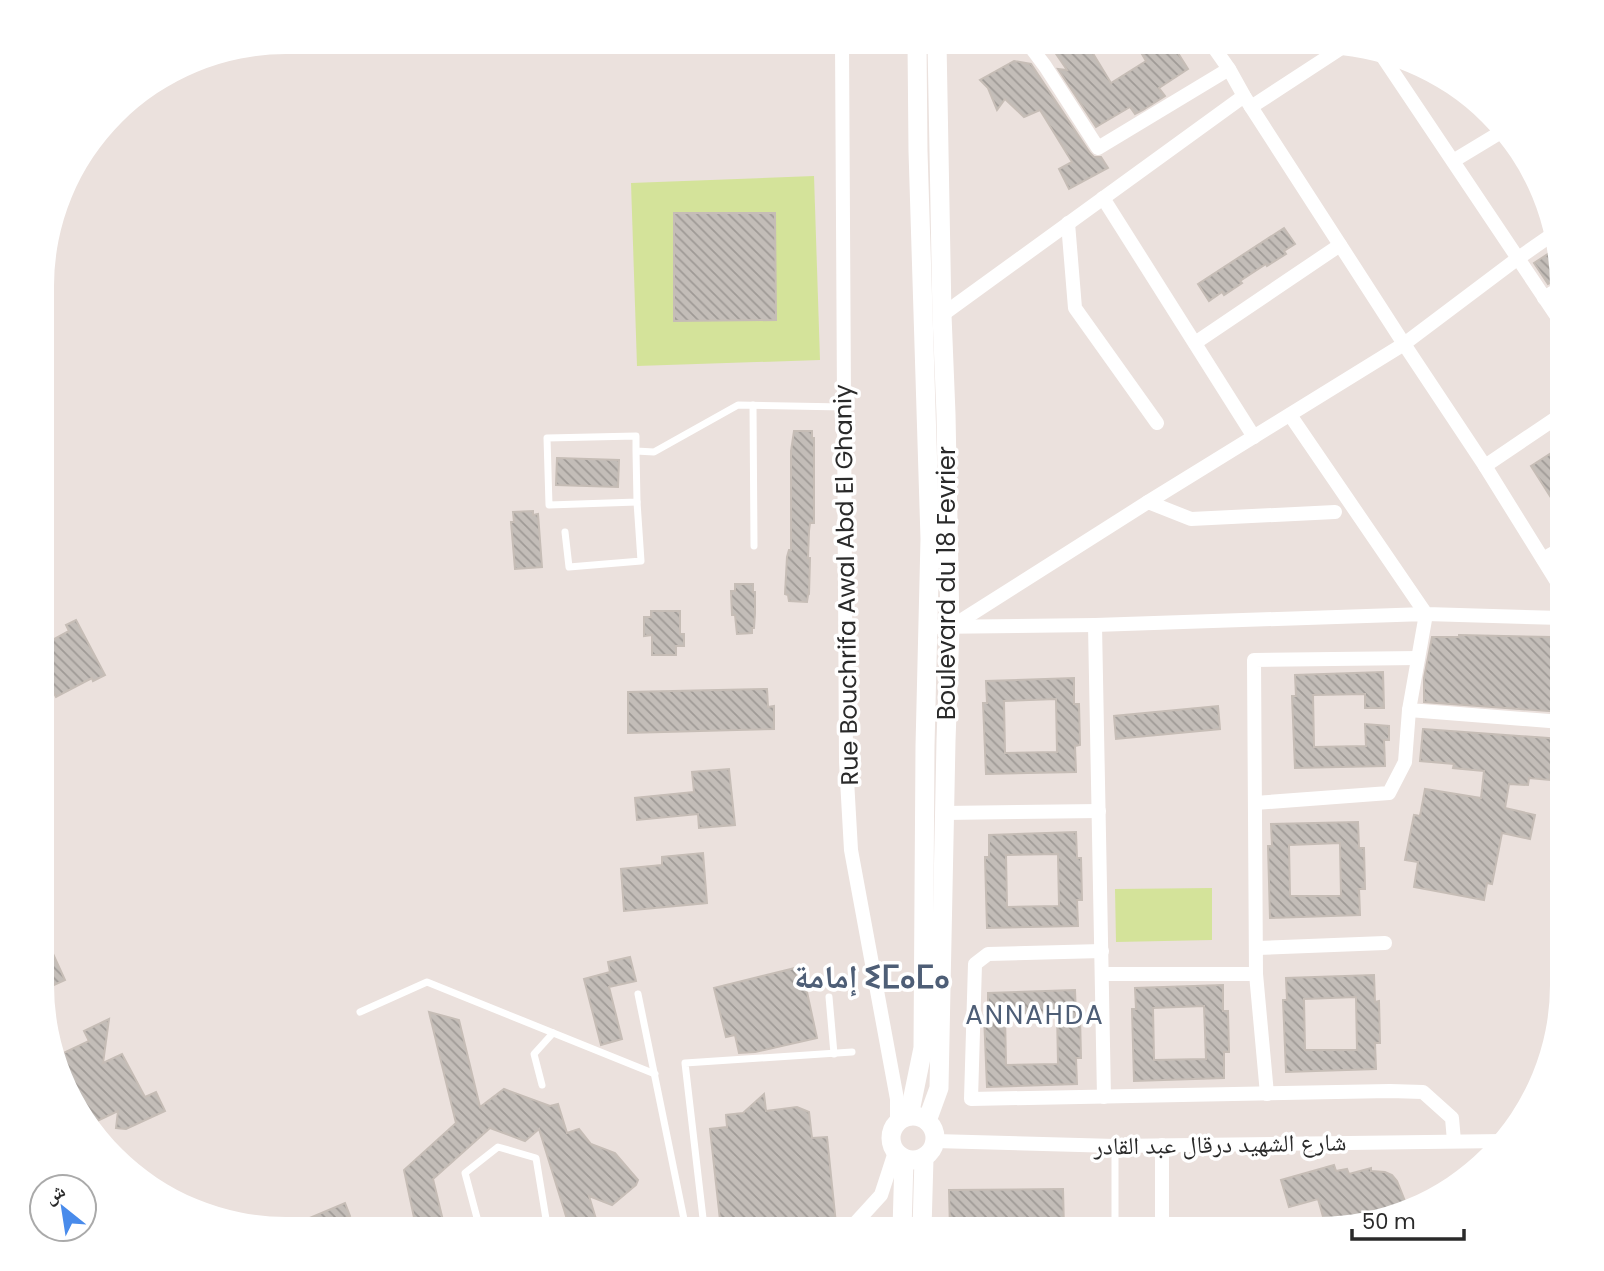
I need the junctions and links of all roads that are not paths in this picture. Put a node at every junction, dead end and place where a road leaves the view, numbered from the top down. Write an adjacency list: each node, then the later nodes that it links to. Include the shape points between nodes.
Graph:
1 (842, 55): 24 (street, Rue Bouchrifa Awal Abd El Ghaniy)
2 (917, 55): 42 (main road, Boulevard du 18 Fevrier, via 930,539)
3 (937, 55): 20 (main road, Boulevard du 18 Fevrier)
4 (1037, 55): 8 (street, via 1098,148)
5 (1218, 55): 8 (street)
6 (1330, 55): 9 (street)
7 (1389, 66): 11 (street)
8 (1228, 69): 9 (street)
9 (1247, 102): 12 (street); 15 (street)
10 (1494, 136): 11 (street)
11 (1453, 161): 16 (street)
12 (1103, 198): 13 (street); 21 (street)
13 (1068, 223): 20 (street); 27 (street, via 1075,308)
14 (1545, 240): 16 (street)
15 (1340, 245): 21 (street); 22 (street)
16 (1517, 258): 18 (street); 22 (street)
17 (1550, 294): 18 (street)
18 (1544, 298): 19 (street)
19 (1550, 307)
20 (942, 315): 43 (main road, Boulevard du 18 Fevrier)
21 (1195, 343): 28 (street)
22 (1404, 344): 25 (street); 30 (street)
23 (753, 405): 24 (lane); 29 (lane, via 738,405 654,452); 35 (lane)
24 (845, 407): 65 (street, Rue Bouchrifa Awal Abd El Ghaniy, via 846,762 851,850 897,1099)
25 (1290, 415): 28 (street); 39 (street)
26 (1550, 422): 30 (street)
27 (1157, 423)
28 (1254, 437): 32 (street)
29 (636, 451): 31 (lane); 31 (lane, via 636,436 547,438 549,505)
30 (1485, 466): 37 (street)
31 (637, 502): 34 (lane, via 641,561 569,568)
32 (1148, 502): 33 (street, via 1191,519); 43 (street)
33 (1335, 512)
34 (565, 532)
35 (754, 547)
36 (1550, 555): 37 (street)
37 (1543, 559): 38 (street)
38 (1550, 570)
39 (1426, 614): 40 (street); 41 (street); 44 (street)
40 (1550, 618)
41 (1095, 625): 43 (street); 48 (street)
42 (928, 628): 43 (street); 65 (main road, Boulevard du 18 Fevrier, via 923,1048)
43 (950, 628): 49 (main road, Boulevard du 18 Fevrier)
44 (1418, 658): 45 (street); 47 (street, via 1254,660)
45 (1409, 710): 46 (street); 47 (street, via 1405,762 1389,793)
46 (1549, 721)
47 (1255, 803): 51 (street)
48 (1099, 811): 49 (street); 52 (street)
49 (944, 813): 65 (main road, Boulevard du 18 Fevrier, via 939,1088)
50 (1385, 943): 51 (street)
51 (1257, 948): 54 (street)
52 (1102, 951): 53 (street); 64 (street, via 988,954 975,964 971,1099)
53 (1102, 974): 54 (street); 64 (street)
54 (1256, 974): 63 (street)
55 (638, 994): 61 (lane)
56 (830, 997): 60 (lane)
57 (360, 1012): 58 (lane, via 427,982)
58 (553, 1033): 61 (lane); 62 (lane, via 534,1054)
59 (852, 1052): 60 (lane)
60 (834, 1054): 75 (lane, via 685,1063)
61 (655, 1074): 74 (lane)
62 (542, 1085)
63 (1266, 1094): 64 (street); 67 (street, via 1423,1092 1452,1118)
64 (1104, 1097)
65 (911, 1120): 66 (main road, via 932,1126); 71 (main road, via 891,1134 891,1141)
66 (935, 1141): 70 (street, شارع الشهيد درقال عبد القادر); 71 (main road, via 929,1154)
67 (1454, 1141): 68 (street, شارع الشهيد درقال عبد القادر); 69 (street, شارع الشهيد درقال عبد القادر)
68 (1489, 1141)
69 (1162, 1145): 70 (street, شارع الشهيد درقال عبد القادر); 80 (street)
70 (1115, 1146): 79 (lane)
71 (908, 1156): 76 (street); 77 (main road); 78 (main road)
72 (477, 1216): 73 (lane, via 465,1173 498,1147 536,1158)
73 (546, 1216)
74 (683, 1216)
75 (703, 1216)
76 (861, 1217)
77 (903, 1217)
78 (920, 1217)
79 (1115, 1217)
80 (1161, 1217)

